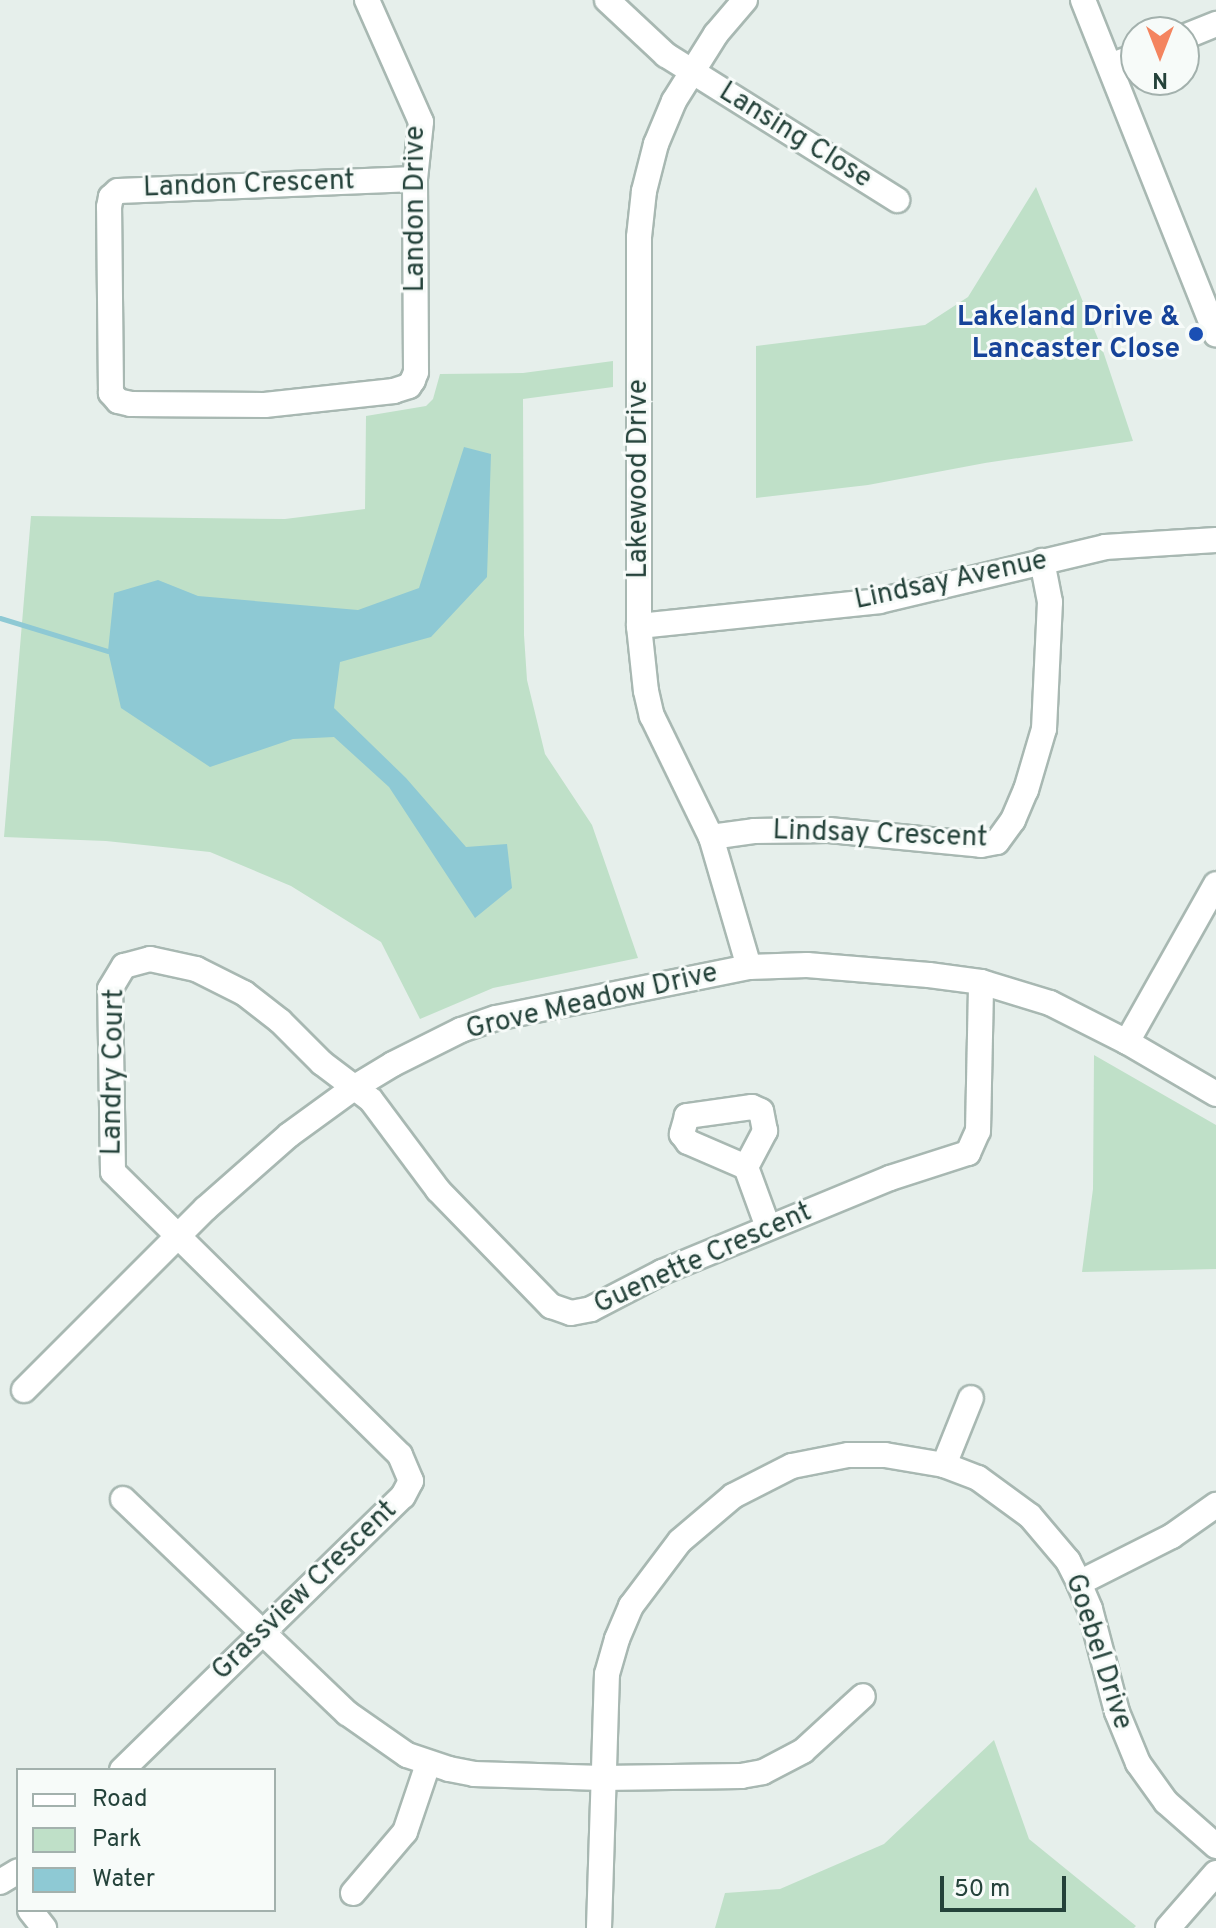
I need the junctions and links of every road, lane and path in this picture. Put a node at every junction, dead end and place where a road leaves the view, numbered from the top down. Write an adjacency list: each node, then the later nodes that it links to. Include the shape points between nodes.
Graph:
1 (367, 0): 8 (street, Landon Drive, via 421,122)
2 (607, 0): 7 (street, Lansing Close, via 644,37)
3 (745, 0): 7 (street, Lakewood Drive)
4 (1083, 0): 6 (street)
5 (1120, 62): 6 (street)
6 (1110, 66): 10 (street)
7 (692, 72): 9 (street, Lansing Close); 14 (street, Lakewood Drive, via 656,144 639,237)
8 (415, 179): 11 (street, Landon Drive); 11 (street, Landon Crescent, via 118,191 109,207 111,393 118,401 265,405 394,391)
9 (897, 200)
10 (1216, 334)
11 (413, 380)
12 (1216, 540): 13 (street, Lindsay Avenue, via 1136,543)
13 (1042, 561): 14 (street, Lindsay Avenue, via 899,598); 15 (street, Lindsay Crescent, via 1050,602 1044,729 1022,800 997,842 981,845 829,830)
14 (639, 626): 15 (street, Lakewood Drive, via 652,716)
15 (711, 837): 17 (street, Lakewood Drive)
16 (1216, 884): 19 (street)
17 (749, 967): 18 (street, Grove Meadow Drive, via 807,965); 20 (street, Grove Meadow Drive, via 496,1018 427,1046)
18 (981, 982): 19 (street, Grove Meadow Drive, via 1050,1003); 23 (street, Guenette Crescent, via 978,1131 968,1153)
19 (1127, 1042): 21 (street, Grove Meadow Drive)
20 (355, 1087): 23 (street, Guenette Crescent, via 379,1109 438,1190 560,1311 591,1309 642,1280); 24 (street, Grove Meadow Drive, via 259,1160); 24 (street, Landry Court, via 244,993 196,969 150,959 124,966 110,989 113,1172)
21 (1216, 1094)
22 (746, 1167): 23 (street)
23 (768, 1227)
24 (176, 1237): 25 (street, Grove Meadow Drive); 31 (street, Grassview Crescent, via 400,1455 411,1481 403,1496)
25 (24, 1390)
26 (971, 1398): 27 (street)
27 (944, 1465): 30 (street, Goebel Drive, via 978,1478 1030,1516 1068,1561); 35 (street, Goebel Drive, via 885,1455 816,1460 762,1479 708,1514 653,1574 617,1639 607,1674)
28 (123, 1499): 31 (street)
29 (1216, 1505): 30 (street, via 1172,1536)
30 (1079, 1583): 36 (street, Goebel Drive, via 1117,1712 1138,1763 1166,1802)
31 (263, 1630): 33 (street, via 347,1713 384,1742); 34 (street, Grassview Crescent)
32 (863, 1696): 35 (street, via 803,1751 763,1772 713,1778)
33 (428, 1764): 35 (street, via 474,1774); 38 (street, via 405,1832)
34 (124, 1768)
35 (602, 1778): 41 (street, Goebel Drive)
36 (1216, 1846)
37 (1216, 1873): 42 (street)
38 (353, 1893)
39 (32, 1912): 40 (street)
40 (44, 1928)
41 (599, 1928)
42 (1168, 1928)

